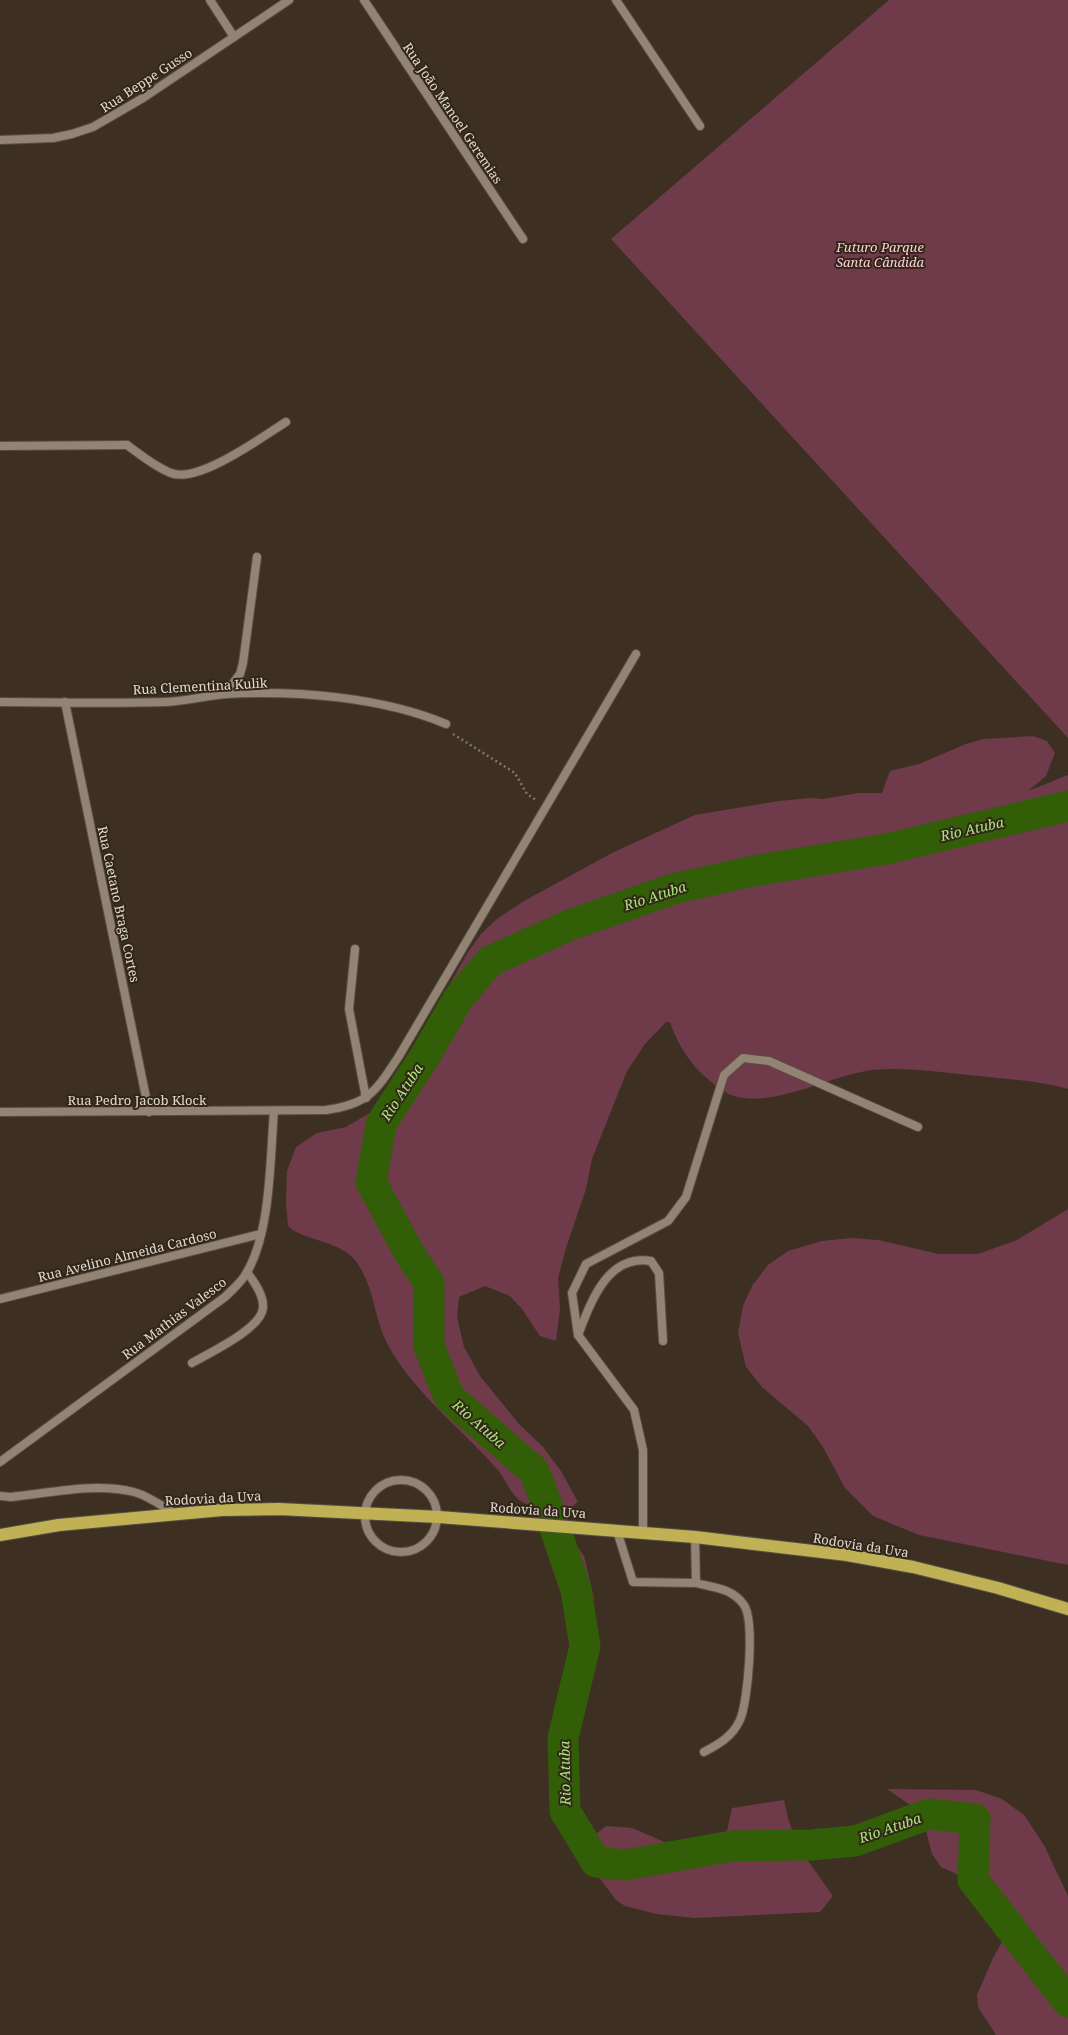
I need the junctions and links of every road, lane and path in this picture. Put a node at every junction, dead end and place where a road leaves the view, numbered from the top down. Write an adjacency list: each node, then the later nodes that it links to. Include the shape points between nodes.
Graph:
1 (210, 0): 5 (street)
2 (289, 0): 5 (street, Rua Beppe Gusso)
3 (364, 0): 8 (street, Rua João Manoel Geremias)
4 (616, 0): 6 (street)
5 (234, 37): 7 (street, Rua Beppe Gusso, via 93,127 53,138)
6 (700, 126)
7 (0, 140)
8 (523, 239)
9 (286, 422): 10 (street, via 221,462 189,474 172,474 154,465 127,445)
10 (0, 446)
11 (257, 557): 13 (street, via 244,663 240,674)
12 (636, 654): 17 (street)
13 (225, 694): 15 (street, Rua Clementina Kulik, via 166,702); 16 (street, Rua Clementina Kulik, via 300,695 384,704 422,714)
14 (0, 702): 15 (street, Rua Clementina Kulik)
15 (65, 702): 22 (street, Rua Caetano Braga Cortes)
16 (446, 724): 17 (path, via 453,735 515,773 527,794)
17 (548, 806): 19 (street, via 399,1056 377,1088)
18 (355, 949): 19 (street, via 349,1009)
19 (366, 1098): 20 (street, Rua Pedro Jacob Klock, via 342,1108)
20 (274, 1111): 22 (street, Rua Pedro Jacob Klock); 24 (street, Rua Mathias Valesco)
21 (0, 1112): 22 (street, Rua Pedro Jacob Klock)
22 (149, 1112)
23 (918, 1127): 27 (street, via 769,1061 743,1058 724,1075 686,1197 668,1221 586,1264 572,1292)
24 (261, 1234): 25 (street, Rua Mathias Valesco); 26 (street, Rua Avelino Almeida Cardoso)
25 (247, 1272): 29 (street, via 260,1292 262,1315 244,1333); 30 (street, Rua Mathias Valesco, via 225,1297)
26 (0, 1299)
27 (578, 1336): 28 (street, via 596,1292 616,1268 638,1259 651,1261 659,1274); 36 (street, via 634,1410 643,1450)
28 (663, 1341)
29 (192, 1363)
30 (0, 1462)
31 (0, 1496): 33 (street, via 94,1488 115,1489 135,1492)
32 (365, 1512): 33 (highway, Rodovia da Uva, via 278,1509); 34 (highway, Rodovia da Uva); 34 (street, via 370,1496 384,1482 403,1478 422,1485 435,1500); 34 (street, via 369,1533 382,1547 399,1553 418,1549 432,1537)
33 (175, 1514): 37 (highway, Rodovia da Uva, via 59,1525)
34 (439, 1517): 35 (highway, Rodovia da Uva)
35 (617, 1531): 36 (highway, Rodovia da Uva); 39 (street, via 633,1582)
36 (643, 1533): 38 (highway, Rodovia da Uva)
37 (0, 1534)
38 (696, 1537): 39 (street); 40 (highway, Rodovia da Uva, via 847,1555 913,1567)
39 (696, 1583): 41 (street, via 731,1591 745,1606 749,1624 747,1696 740,1721 725,1741)
40 (1068, 1609)
41 (704, 1752)

